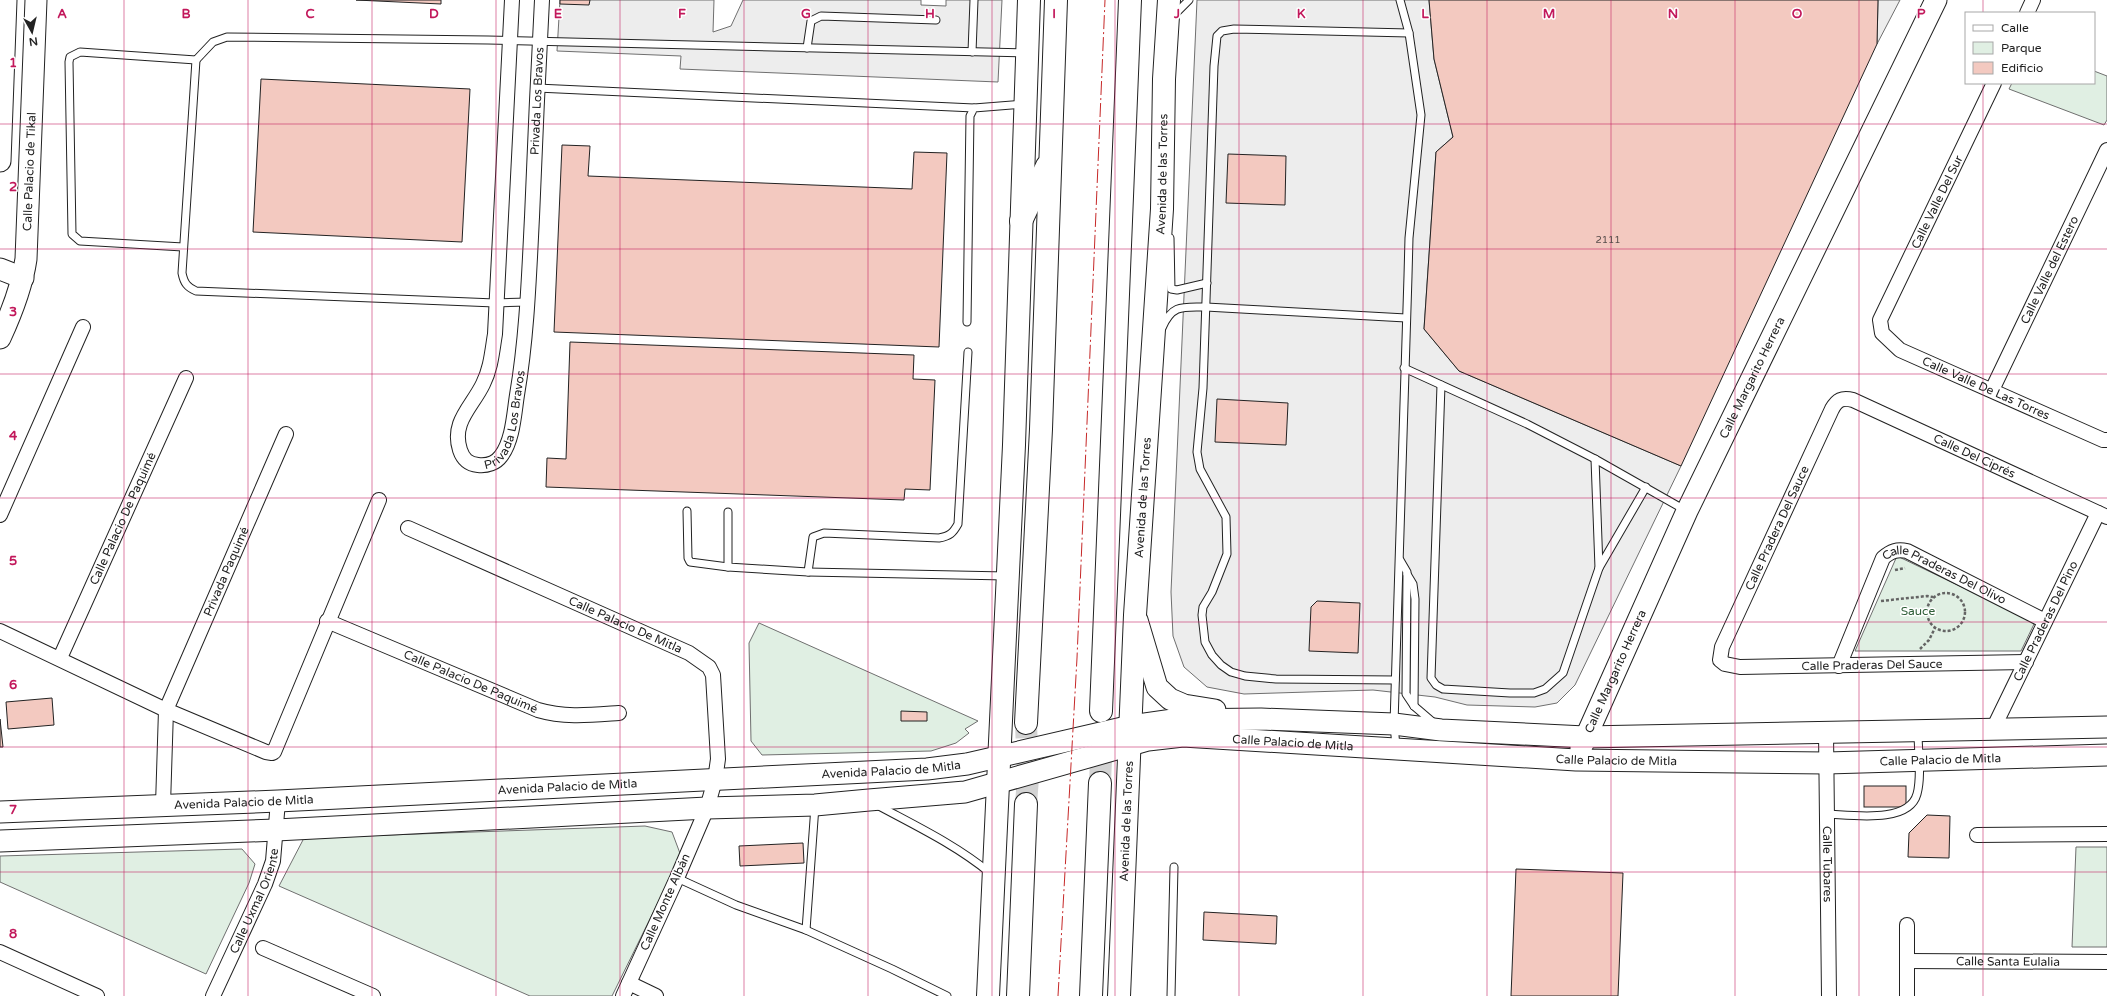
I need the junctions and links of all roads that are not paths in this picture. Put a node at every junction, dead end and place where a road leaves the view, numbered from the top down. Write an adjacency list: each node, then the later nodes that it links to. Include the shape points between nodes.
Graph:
1 (6, 0): 29 (main road)
2 (36, 0): 34 (main road, Calle Palacio de Tikal, via 26,259)
3 (512, 0): 17 (street, Privada Los Bravos)
4 (542, 0): 18 (street, Privada Los Bravos)
5 (974, 0): 20 (lane)
6 (1029, 0): 21 (main road)
7 (1056, 0): 28 (main road)
8 (1130, 0): 77 (main road)
9 (1189, 0): 13 (lane)
10 (1400, 0): 16 (lane)
11 (1936, 0): 57 (main road, Calle Margarito Herrera)
12 (2033, 0): 14 (street)
13 (1168, 10): 30 (main road, Avenida de las Torres)
14 (2027, 12)
15 (936, 20): 19 (lane, via 820,16 811,22)
16 (1409, 33): 35 (lane, via 1222,31 1217,36); 39 (lane, via 1421,115 1409,238)
17 (510, 41): 18 (lane); 22 (lane, via 227,37 213,42); 37 (street, Privada Los Bravos)
18 (540, 42): 19 (lane); 24 (street, Privada Los Bravos)
19 (807, 48): 20 (lane)
20 (972, 52): 21 (lane)
21 (1027, 53): 25 (main road)
22 (196, 60): 32 (lane); 32 (lane, via 80,52 70,57 69,62 72,234 80,241)
23 (1994, 84): 40 (street, Calle Valle Del Sur)
24 (538, 88): 26 (lane); 36 (street, Privada Los Bravos)
25 (1025, 104): 26 (lane); 31 (main road)
26 (974, 108): 41 (lane, via 970,116)
27 (2107, 150): 49 (street, Calle Valle del Estero)
28 (1050, 158): 31 (main road); 80 (main road, via 1041,429)
29 (0, 161)
30 (1162, 208): 35 (lane, via 1171,244 1171,288 1177,290); 44 (main road, Avenida de las Torres)
31 (1021, 221): 66 (main road)
32 (183, 247): 37 (lane, via 183,281 196,291)
33 (0, 269): 34 (main road)
34 (23, 278): 43 (main road, Calle Palacio de Tikal)
35 (1207, 283): 38 (lane)
36 (528, 302): 37 (lane); 37 (street, Privada Los Bravos, via 520,377 509,439 504,453 498,460 479,465 469,463 463,457 458,443 459,428 464,412 483,385 491,365)
37 (495, 303)
38 (1206, 307): 39 (lane); 44 (lane, via 1182,307 1172,311); 75 (lane, via 1203,388 1197,452 1200,469 1224,511 1227,554 1212,592 1203,607 1205,642 1221,665 1230,672 1245,676)
39 (1406, 318): 46 (lane)
40 (1880, 320): 49 (street, Calle Valle De Las Torres, via 1882,333 1900,350)
41 (967, 322)
42 (83, 327): 59 (street)
43 (0, 338)
44 (1153, 347): 67 (main road, Avenida de las Torres)
45 (968, 352): 65 (lane, via 958,524 953,533 948,537 939,538 817,534 811,544)
46 (1404, 368): 48 (lane); 62 (lane)
47 (186, 378): 71 (street, Calle Palacio De Paquimé)
48 (1441, 385): 53 (lane, via 1527,424); 64 (lane, via 1431,678 1436,685 1443,689 1510,693 1545,689 1563,673)
49 (1992, 390): 52 (street, Calle Valle De Las Torres)
50 (1840, 400): 60 (street, Calle Del Ciprés, via 1852,400); 72 (street, Calle Pradera Del Sauce, via 1832,409 1725,640)
51 (286, 434): 76 (street, Privada Paquimé)
52 (2107, 440)
53 (1595, 459): 54 (lane); 64 (lane)
54 (1646, 487): 57 (lane); 64 (lane)
55 (379, 500): 68 (street)
56 (687, 511): 63 (lane, via 690,562)
57 (1687, 511): 88 (main road, Calle Margarito Herrera)
58 (728, 512): 63 (lane)
59 (0, 515)
60 (2103, 515): 69 (street, Calle Praderas Del Pino)
61 (408, 528): 95 (street, Calle Palacio De Mitla, via 702,660 709,667 715,687 718,759)
62 (1400, 559): 75 (lane); 84 (lane, via 1406,572 1406,694 1414,706)
63 (728, 567): 65 (lane)
64 (1598, 568)
65 (808, 572): 66 (lane)
66 (1007, 576): 91 (main road)
67 (1135, 615): 79 (main road, via 1157,687 1170,699 1184,705); 87 (main road, Avenida de las Torres)
68 (328, 620): 76 (street, via 272,753); 78 (street, Calle Palacio De Paquimé, via 538,710 574,716)
69 (2045, 621): 73 (street, Calle Praderas Del Pino); 74 (street, Calle Praderas Del Olivo, via 1899,549 1888,553 1879,566)
70 (0, 631): 71 (street)
71 (60, 658): 76 (street)
72 (1720, 660): 74 (street, Calle Praderas Del Sauce, via 1730,666 1740,667)
73 (2026, 662): 74 (street, Calle Praderas Del Sauce); 83 (street, Calle Praderas Del Pino)
74 (1839, 666)
75 (1395, 680): 81 (lane)
76 (166, 710): 101 (street)
77 (1101, 711)
78 (619, 713)
79 (1261, 719): 81 (main road, Calle Palacio de Mitla); 87 (main road, Calle Palacio de Mitla, via 1172,720)
80 (1026, 723)
81 (1394, 724): 84 (main road, Calle Palacio de Mitla); 89 (lane)
82 (2107, 727): 83 (main road, Calle Palacio de Mitla)
83 (1993, 729): 85 (main road, Calle Palacio de Mitla)
84 (1441, 730): 88 (main road, Calle Palacio de Mitla)
85 (1917, 730): 86 (main road, Calle Palacio de Mitla); 93 (lane)
86 (1826, 732): 88 (main road, Calle Palacio de Mitla); 94 (street, Calle Tubares)
87 (1130, 736): 89 (main road, Calle Palacio de Mitla, via 1148,740 1183,736); 91 (main road, Avenida Palacio de Mitla); 96 (main road); 129 (main road, Avenida de las Torres)
88 (1585, 737): 92 (main road, Calle Margarito Herrera)
89 (1396, 747): 92 (main road, Calle Palacio de Mitla)
90 (2107, 755): 93 (main road, Calle Palacio de Mitla)
91 (999, 756): 95 (main road, Avenida Palacio de Mitla, via 927,770); 96 (main road)
92 (1576, 760): 94 (main road, Calle Palacio de Mitla)
93 (1918, 761): 94 (main road, Calle Palacio de Mitla); 105 (lane, via 1917,796 1906,810 1895,814)
94 (1827, 764): 105 (street, Calle Tubares)
95 (715, 780): 99 (main road, Avenida Palacio de Mitla); 103 (street, Calle Palacio De Mitla)
96 (999, 782): 98 (main road, via 965,792); 111 (main road)
97 (1100, 784): 128 (main road)
98 (868, 800): 102 (main road); 111 (lane, via 936,837 975,861)
99 (278, 802): 101 (main road, Avenida Palacio de Mitla); 106 (street, Calle Uxmal Oriente)
100 (1026, 804): 127 (main road)
101 (163, 805): 104 (main road, Avenida Palacio de Mitla)
102 (815, 805): 103 (main road); 114 (lane)
103 (707, 808): 106 (main road); 112 (street, Calle Monte Albán)
104 (0, 812)
105 (1827, 814): 131 (street, Calle Tubares)
106 (276, 830): 109 (main road); 121 (street, Calle Uxmal Oriente, via 273,861 265,884)
107 (2107, 834): 108 (street)
108 (1977, 835)
109 (0, 841)
110 (1174, 867): 130 (lane)
111 (995, 877): 126 (main road)
112 (677, 878): 114 (lane, via 736,905); 119 (street, Calle Monte Albán)
113 (1907, 925): 117 (street)
114 (806, 930): 125 (lane)
115 (263, 948): 122 (street)
116 (0, 952): 120 (street)
117 (1908, 961): 118 (street, Calle Santa Eulalia); 132 (street)
118 (2107, 962)
119 (629, 983): 123 (street, Calle Monte Albán); 124 (street)
120 (97, 996)
121 (213, 996)
122 (373, 996)
123 (623, 996)
124 (656, 996)
125 (947, 996)
126 (988, 996)
127 (1018, 996)
128 (1091, 996)
129 (1119, 996)
130 (1171, 996)
131 (1829, 996)
132 (1908, 996)

